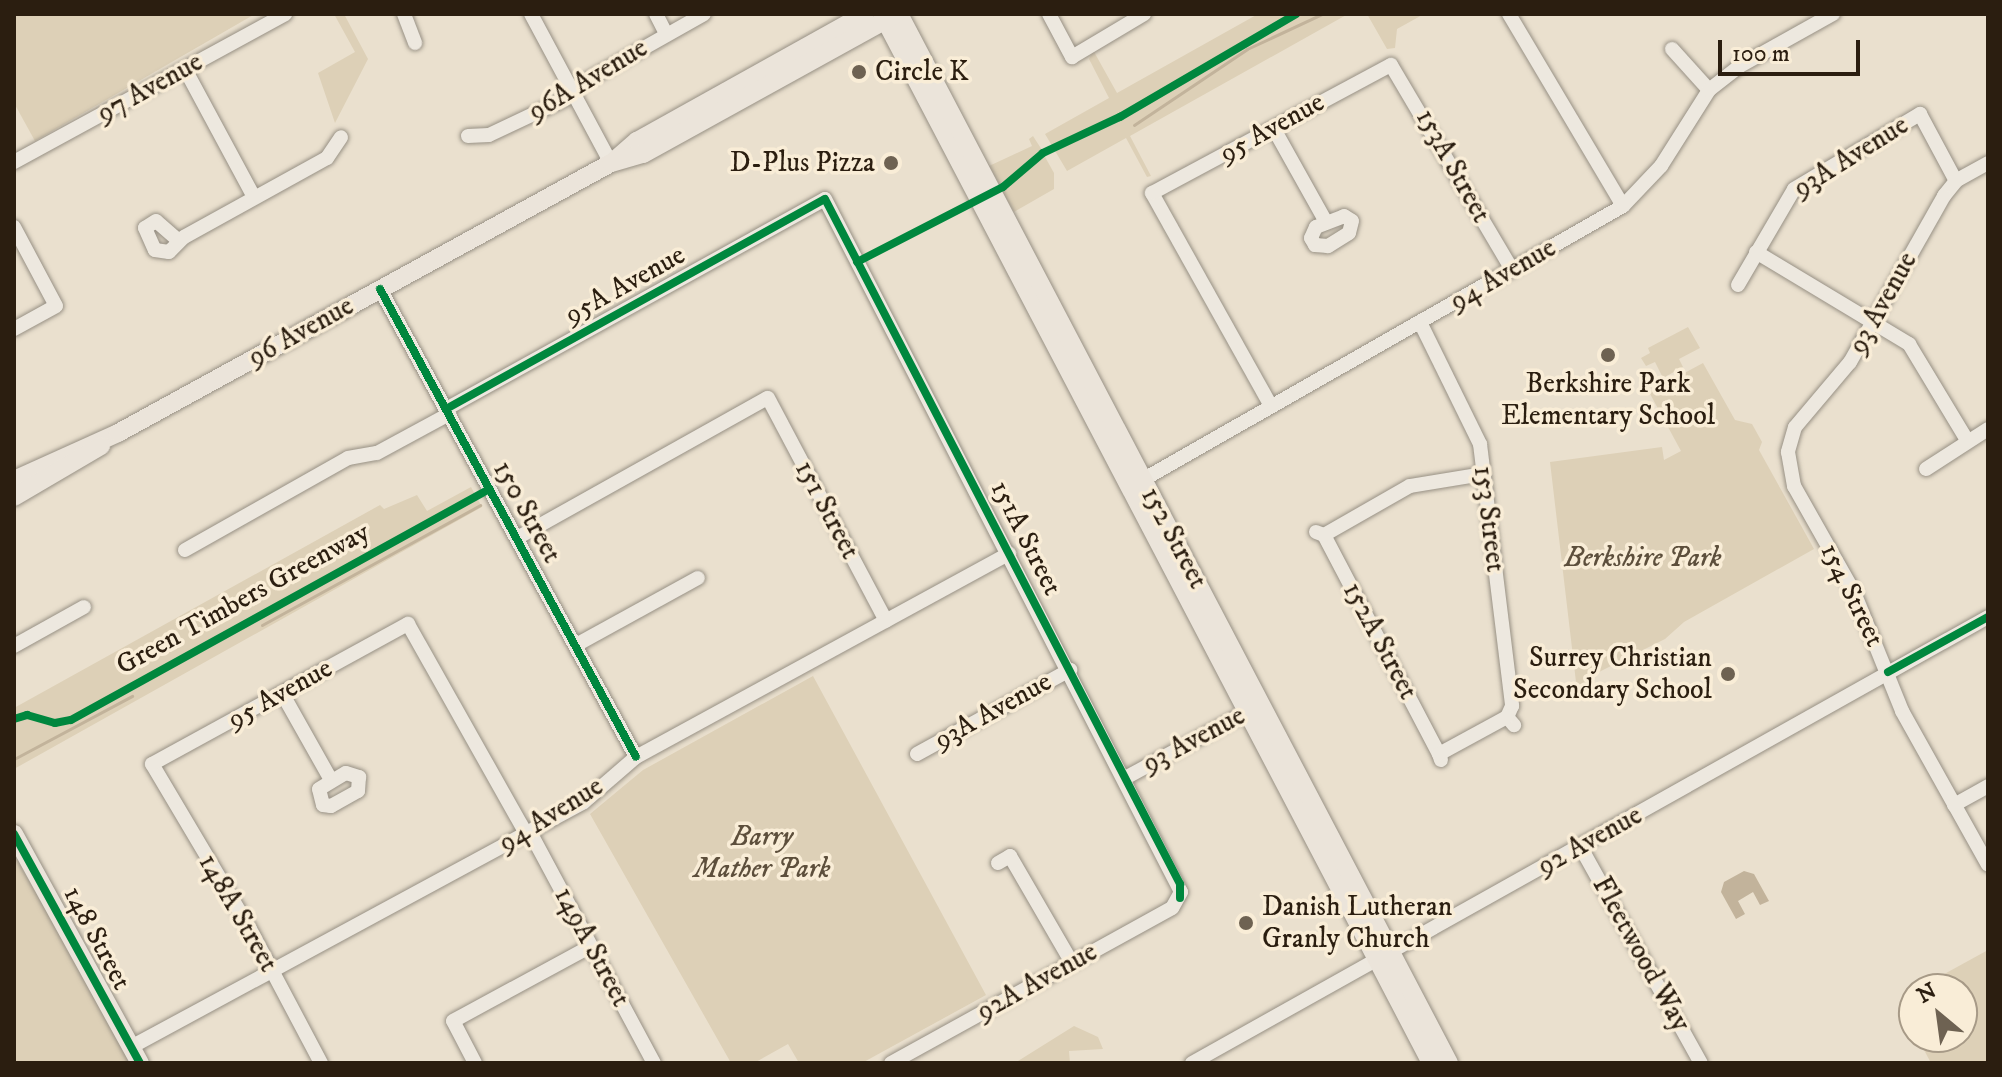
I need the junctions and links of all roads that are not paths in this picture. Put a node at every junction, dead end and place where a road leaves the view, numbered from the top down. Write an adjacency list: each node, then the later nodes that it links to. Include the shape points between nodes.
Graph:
1 (285, 14): 16 (street, 97 Avenue)
2 (404, 14): 13 (street)
3 (531, 14): 18 (street)
4 (656, 14): 12 (street)
5 (704, 14): 12 (street, 96A Avenue)
6 (865, 14): 23 (main road, 96 Avenue, via 637,141)
7 (1049, 14): 8 (street, via 1072,57)
8 (1144, 14)
9 (1509, 14): 28 (street)
10 (1833, 14): 17 (street, 94 Avenue, via 1738,67)
11 (891, 16): 23 (main road, 96 Avenue, via 643,154); 48 (main road, 152 Street)
12 (666, 34): 18 (street, 96A Avenue)
13 (415, 43)
14 (1672, 49): 17 (street)
15 (1391, 65): 19 (street, 95 Avenue); 33 (street, 153A Street)
16 (185, 69): 22 (street, 97 Avenue); 26 (street)
17 (1709, 90): 28 (street, 94 Avenue, via 1661,166)
18 (573, 91): 20 (street, 96A Avenue, via 489,135); 23 (street)
19 (1274, 129): 29 (street); 39 (street, 95 Avenue, via 1152,193)
20 (468, 136)
21 (341, 137): 26 (street, via 327,158)
22 (14, 162)
23 (611, 163): 35 (main road, 96 Avenue)
24 (1988, 163): 25 (street)
25 (1956, 181): 32 (street, 93A Avenue, via 1920,114 1794,189); 36 (street, 93 Avenue)
26 (254, 197): 31 (street)
27 (825, 199): 40 (street, 95A Avenue); 52 (street, 151A Street)
28 (1623, 206): 33 (street, 94 Avenue)
29 (1326, 222)
30 (14, 227): 38 (street, via 56,306)
31 (179, 241)
32 (1756, 252): 34 (street, 93A Avenue); 36 (street)
33 (1512, 270): 37 (street, 94 Avenue)
34 (1738, 285)
35 (380, 289): 40 (street, 150 Street); 42 (main road, 96 Avenue)
36 (1874, 320): 43 (street, via 1919,356); 44 (street, 93 Avenue, via 1839,377 1801,417)
37 (1420, 322): 39 (street, 94 Avenue); 46 (street, 153 Street, via 1477,433)
38 (14, 329)
39 (1271, 406): 48 (street, 94 Avenue)
40 (447, 412): 50 (street, 150 Street); 51 (street, 95A Avenue, via 377,453 348,458)
41 (1988, 429): 43 (street)
42 (118, 433): 47 (main road, 96 Avenue); 49 (main road, 96 Avenue)
43 (1967, 440): 45 (street)
44 (1788, 452): 61 (street, 154 Street, via 1794,486 1854,592)
45 (1926, 469)
46 (1483, 474): 67 (street, 153 Street, via 1510,721); 67 (street, 152A Street, via 1410,486 1320,534)
47 (14, 480)
48 (1136, 483): 63 (main road, 152 Street); 64 (main road, 152 Street)
49 (14, 497)
50 (517, 538): 56 (street, 151 Street, via 768,398); 58 (street, 150 Street)
51 (185, 550)
52 (1009, 554): 56 (street, 94 Avenue); 60 (street, 151A Street)
53 (698, 578): 58 (street)
54 (84, 607): 59 (street)
55 (1988, 617): 61 (street, 92 Avenue)
56 (886, 621): 66 (street, 94 Avenue)
57 (408, 624): 62 (street, 95 Avenue); 73 (street, 149A Street)
58 (576, 645): 66 (street, 150 Street)
59 (14, 646)
60 (1070, 670): 65 (street, 93A Avenue); 69 (street, 151A Street)
61 (1888, 672): 72 (street, 154 Street, via 1902,711); 75 (street, 92 Avenue)
62 (282, 693): 68 (street, 95 Avenue); 70 (street)
63 (1264, 703): 64 (street, 93 Avenue); 80 (main road, 152 Street)
64 (1246, 712): 69 (street, 93 Avenue); 81 (main road, 152 Street)
65 (917, 754)
66 (636, 757): 73 (street, 94 Avenue, via 584,802)
67 (1440, 757)
68 (152, 764): 83 (street, 148A Street)
69 (1125, 778): 78 (street, 151A Street, via 1180,884)
70 (331, 780)
71 (1988, 786): 72 (street)
72 (1954, 805): 77 (street, 154 Street)
73 (528, 832): 79 (street, 149A Street); 83 (street, 94 Avenue)
74 (14, 834): 84 (main road, 148 Street)
75 (1580, 846): 80 (street, 92 Avenue); 92 (street, Fleetwood Way)
76 (998, 863): 82 (street, via 1010,856)
77 (1988, 865)
78 (1180, 898): 82 (street, 92A Avenue)
79 (591, 946): 86 (street, via 453,1021); 87 (street, 149A Street)
80 (1393, 952): 81 (street, 92 Avenue); 91 (main road, 152 Street)
81 (1376, 961): 89 (street, 92 Avenue); 90 (main road, 152 Street)
82 (1072, 963): 88 (street, 92A Avenue)
83 (271, 970): 84 (street, 94 Avenue); 85 (street, 148A Street)
84 (135, 1055)
85 (321, 1063)
86 (475, 1063)
87 (654, 1063)
88 (891, 1063)
89 (1192, 1063)
90 (1431, 1063)
91 (1449, 1063)
92 (1701, 1063)

